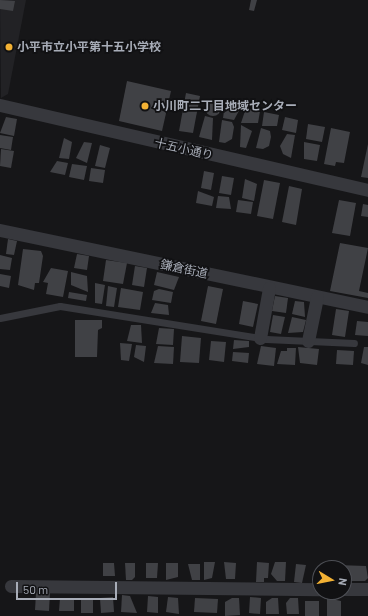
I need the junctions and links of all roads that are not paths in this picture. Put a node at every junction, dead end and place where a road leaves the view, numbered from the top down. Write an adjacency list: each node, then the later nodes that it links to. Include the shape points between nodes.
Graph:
1 (0, 105): 2 (street, 十五小通り)
2 (368, 190)
3 (0, 230): 4 (street, 鎌倉街道)
4 (269, 288): 5 (street, 鎌倉街道); 8 (street)
5 (317, 297): 6 (street, 鎌倉街道); 9 (street)
6 (368, 308)
7 (0, 318): 8 (lane, via 60,306)
8 (260, 338): 9 (lane)
9 (308, 341): 10 (lane)
10 (354, 343)
11 (11, 586): 12 (street)
12 (312, 589)
13 (352, 589): 14 (street)
14 (368, 589)

